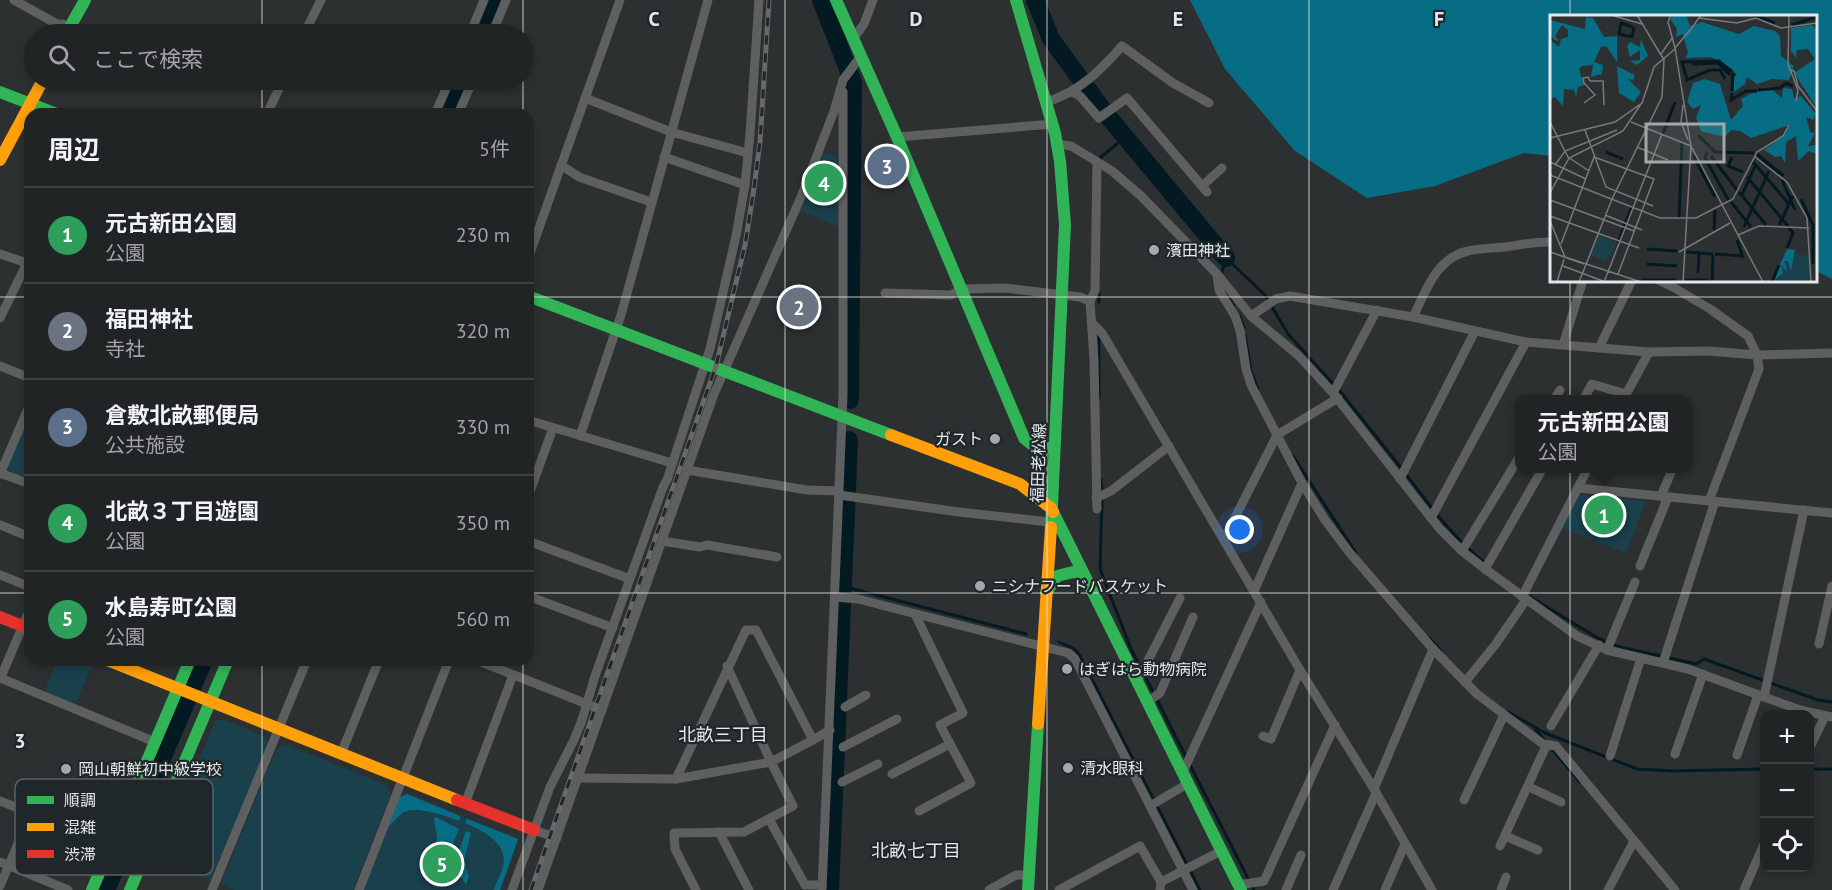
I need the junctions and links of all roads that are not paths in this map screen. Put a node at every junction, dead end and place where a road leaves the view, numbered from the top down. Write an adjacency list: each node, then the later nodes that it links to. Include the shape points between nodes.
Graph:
1 (14, 0): 12 (street)
2 (84, 0): 13 (street)
3 (321, 0): 14 (street)
4 (484, 0): 15 (street)
5 (506, 0): 16 (street)
6 (620, 0): 27 (street)
7 (708, 0): 38 (street)
8 (759, 0): 41 (street)
9 (836, 0): 17 (street)
10 (873, 0): 17 (street)
11 (1016, 0): 28 (street, 福田老松線)
12 (57, 24)
13 (72, 24)
14 (309, 24)
15 (474, 24)
16 (496, 24)
17 (853, 39): 18 (street)
18 (857, 60): 19 (street); 39 (street)
19 (844, 78): 78 (street, via 801,197); 86 (street)
20 (38, 90): 30 (street)
21 (278, 90): 33 (street)
22 (453, 90): 26 (street)
23 (463, 90): 26 (street)
24 (1075, 90): 28 (street); 29 (street, via 1122,46); 46 (street, via 1099,118 1127,98 1204,189)
25 (0, 92): 30 (street)
26 (455, 98): 34 (street); 35 (street)
27 (585, 98): 38 (street); 45 (street)
28 (1046, 102): 37 (street, 福田老松線)
29 (1209, 103)
30 (30, 104): 31 (street); 32 (street)
31 (28, 108)
32 (41, 108)
33 (270, 108)
34 (442, 108)
35 (457, 108)
36 (24, 115): 43 (street)
37 (1053, 124): 39 (street); 40 (street, 福田老松線)
38 (670, 132): 41 (street); 42 (street)
39 (897, 137): 58 (street)
40 (1056, 144): 44 (street, via 1071,146); 60 (street, 福田老松線, via 1065,225)
41 (748, 153): 47 (street)
42 (664, 157): 47 (street); 48 (street)
43 (0, 160)
44 (1097, 162): 54 (street, via 1142,196); 62 (street, via 1095,291)
45 (561, 165): 48 (street, via 579,177); 49 (street)
46 (1222, 168)
47 (745, 185): 76 (street, via 721,307)
48 (651, 202): 68 (street)
49 (534, 242)
50 (1550, 242): 65 (street, via 1458,253 1437,271)
51 (0, 254): 52 (street)
52 (24, 262)
53 (24, 273): 66 (street)
54 (1217, 274): 64 (street); 90 (street, via 1219,290 1240,330 1251,385)
55 (1582, 282): 71 (street)
56 (1631, 282): 72 (street)
57 (1662, 282): 75 (street, via 1748,336)
58 (961, 289): 59 (street, via 951,295); 60 (street, via 1005,288); 93 (street, via 1024,438 1034,446)
59 (885, 293)
60 (1063, 295): 62 (street); 93 (street, 福田老松線)
61 (534, 298): 68 (street)
62 (1090, 301): 67 (street)
63 (1377, 310): 64 (street, via 1290,296); 65 (street); 81 (street)
64 (1251, 316): 81 (street)
65 (1413, 317): 69 (street)
66 (0, 318)
67 (1092, 323): 92 (street, via 1102,333); 110 (street)
68 (616, 330): 76 (street); 91 (street)
69 (1475, 331): 70 (street); 103 (street)
70 (1526, 342): 71 (street); 116 (street)
71 (1563, 345): 72 (street)
72 (1599, 348): 73 (street)
73 (1649, 351): 75 (street); 85 (street)
74 (1832, 353): 75 (street)
75 (1757, 355): 111 (street, via 1759,369)
76 (705, 364): 78 (street); 95 (street)
77 (0, 366): 79 (street)
78 (725, 372): 86 (street); 98 (street)
79 (24, 376)
80 (1560, 390): 82 (street)
81 (1336, 391): 90 (street); 103 (street)
82 (1557, 395)
83 (1585, 395): 84 (street, via 1592,384)
84 (1619, 395)
85 (1625, 395)
86 (841, 416): 108 (street); 112 (street, via 1020,484)
87 (24, 418): 99 (street)
88 (534, 422): 89 (street)
89 (553, 428): 91 (street); 97 (street)
90 (1277, 435): 106 (street); 120 (street)
91 (580, 436): 95 (street)
92 (1168, 446): 110 (street, via 1111,491); 120 (street)
93 (1054, 448): 112 (street, 福田老松線)
94 (534, 463): 97 (street)
95 (672, 463): 129 (street)
96 (1515, 464): 123 (street)
97 (539, 465): 104 (street)
98 (687, 470): 108 (street); 121 (street)
99 (0, 473): 105 (street)
100 (1540, 473): 125 (street)
101 (1586, 473): 107 (street)
102 (1671, 473): 109 (street)
103 (1402, 474): 116 (street)
104 (534, 480)
105 (24, 482)
106 (1302, 483): 133 (street); 149 (street, via 1348,552)
107 (1578, 488): 109 (street); 135 (street)
108 (840, 493): 117 (street); 136 (street)
109 (1664, 496): 111 (street); 126 (street)
110 (1096, 498): 113 (street)
111 (1712, 501): 114 (street); 151 (street)
112 (1051, 508): 117 (street); 127 (street, 福田老松線)
113 (1096, 509)
114 (1804, 510): 115 (street); 168 (street, via 1768,682)
115 (1832, 513)
116 (1433, 514): 123 (street)
117 (1049, 522): 134 (street)
118 (0, 525): 119 (street)
119 (24, 535)
120 (1224, 539): 133 (street)
121 (662, 541): 124 (street); 173 (street)
122 (534, 543): 129 (street)
123 (1464, 548): 125 (street)
124 (777, 557)
125 (1487, 566): 135 (street)
126 (1640, 566)
127 (1083, 574): 134 (street, via 1057,576); 163 (street, 福田老松線)
128 (0, 575): 131 (street)
129 (630, 579): 144 (street)
130 (1635, 582): 148 (street)
131 (24, 585)
132 (1832, 586): 146 (street)
133 (1254, 591): 139 (street)
134 (1045, 593): 147 (street)
135 (1524, 595): 148 (street, via 1577,636); 165 (street, via 1495,645)
136 (839, 597): 140 (street); 180 (street)
137 (534, 598): 144 (street)
138 (1180, 598): 163 (street)
139 (1261, 602): 160 (street); 194 (street)
140 (915, 614): 147 (street); 185 (street, via 963,713 940,725)
141 (0, 617): 143 (street)
142 (1193, 618): 169 (street)
143 (24, 626)
144 (613, 628): 171 (street)
145 (24, 631): 164 (street)
146 (1819, 644)
147 (1042, 646): 208 (street, via 1068,653 1075,659); 229 (street)
148 (1606, 646): 150 (street); 178 (street)
149 (1435, 651): 165 (street); 203 (street)
150 (1641, 658): 151 (street); 191 (street)
151 (1665, 659): 161 (street)
152 (122, 666): 166 (street)
153 (188, 666): 166 (street)
154 (224, 666): 170 (street)
155 (306, 666): 179 (street)
156 (377, 666): 188 (street)
157 (447, 666): 199 (street)
158 (491, 666): 162 (street)
159 (727, 666): 183 (street, via 746,630 756,630); 192 (street); 200 (street)
160 (1300, 670): 177 (street); 181 (street, via 1271,739)
161 (1703, 674): 168 (street); 189 (street)
162 (513, 675): 171 (street); 207 (street)
163 (1141, 675): 169 (street, 福田老松線)
164 (0, 679): 184 (street)
165 (1465, 682): 174 (street)
166 (182, 690): 170 (street); 184 (street)
167 (866, 695): 172 (street)
168 (1761, 696): 175 (street); 190 (street)
169 (1153, 698): 194 (street, 福田老松線)
170 (205, 699): 179 (street); 198 (street)
171 (587, 704): 173 (street); 212 (street)
172 (845, 707)
173 (602, 710): 196 (street)
174 (1504, 715): 186 (street); 204 (street)
175 (1828, 716): 182 (street)
176 (897, 718): 187 (street)
177 (1335, 724): 203 (street); 231 (street, via 1264,881)
178 (1551, 726)
179 (279, 730): 188 (street); 238 (street)
180 (830, 730): 183 (street); 234 (street)
181 (1263, 736)
182 (1814, 739)
183 (813, 740): 192 (street)
184 (155, 742): 197 (street)
185 (950, 744): 195 (street); 210 (street, via 971,783)
186 (1548, 746): 202 (street); 217 (street, via 1556,746)
187 (843, 747)
188 (341, 754): 199 (street)
189 (1675, 754)
190 (1737, 755)
191 (1610, 756)
192 (771, 762): 200 (street); 211 (street, via 793,806)
193 (878, 764): 201 (street)
194 (1186, 769): 208 (street); 221 (street, 福田老松線)
195 (892, 774)
196 (578, 778): 200 (street); 215 (street)
197 (139, 779)
198 (174, 779)
199 (403, 779): 207 (street); 239 (street)
200 (676, 779)
201 (842, 782)
202 (1529, 787): 206 (street); 214 (street)
203 (1375, 791): 218 (street); 249 (street)
204 (1464, 800)
205 (0, 801): 209 (street)
206 (1561, 802)
207 (465, 804): 212 (street)
208 (1154, 804): 225 (street)
209 (15, 807)
210 (919, 811)
211 (770, 819): 213 (street, via 744,832); 234 (street, via 806,885)
212 (534, 830): 215 (street); 240 (street)
213 (719, 832): 242 (street, via 674,833 675,849); 243 (street)
214 (1505, 836): 219 (street); 220 (street)
215 (557, 838): 241 (street)
216 (15, 843): 224 (street)
217 (1632, 843): 253 (street); 254 (street)
218 (1406, 844): 250 (street); 251 (street)
219 (1500, 846)
220 (1538, 850)
221 (1221, 851): 225 (street); 231 (street, 福田老松線)
222 (1760, 853): 255 (street)
223 (1301, 855): 248 (street)
224 (4, 864): 232 (street)
225 (1187, 868): 233 (street); 247 (street)
226 (31, 875): 235 (street)
227 (98, 875): 236 (street)
228 (136, 875): 237 (street)
229 (1029, 875): 244 (street, via 1016,875); 245 (street)
230 (1506, 878): 252 (street)
231 (1245, 885)
232 (0, 886)
233 (1161, 886): 246 (street, via 1140,846)
234 (822, 887)
235 (68, 890)
236 (92, 890)
237 (130, 890)
238 (213, 890)
239 (359, 890)
240 (512, 890)
241 (538, 890)
242 (696, 890)
243 (749, 890)
244 (989, 890)
245 (1028, 890)
246 (1059, 890)
247 (1193, 890)
248 (1286, 890)
249 (1333, 890)
250 (1385, 890)
251 (1432, 890)
252 (1501, 890)
253 (1608, 890)
254 (1675, 890)
255 (1744, 890)

